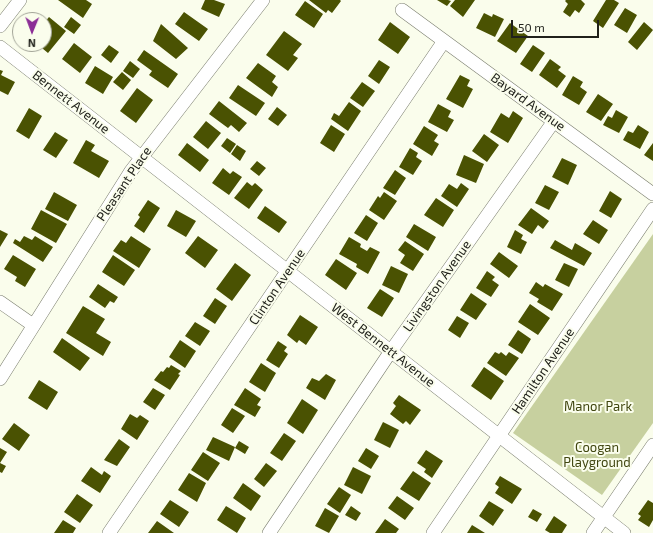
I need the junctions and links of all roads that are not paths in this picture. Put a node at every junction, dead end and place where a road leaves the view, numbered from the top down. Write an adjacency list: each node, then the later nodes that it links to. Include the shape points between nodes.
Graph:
1 (20, 0): 4 (street)
2 (263, 0): 8 (street, Pleasant Place)
3 (402, 10): 5 (street, Bayard Avenue)
4 (0, 26)
5 (444, 41): 7 (street, Bayard Avenue); 11 (street, Clinton Avenue)
6 (0, 47): 8 (street, Bennett Avenue)
7 (554, 121): 9 (street, Bayard Avenue); 14 (street, Livingston Avenue)
8 (142, 156): 11 (street, West Bennett Avenue); 13 (street, Pleasant Place)
9 (653, 194)
10 (653, 209): 16 (street, Hamilton Avenue)
11 (287, 272): 14 (street, West Bennett Avenue); 19 (street, Clinton Avenue)
12 (0, 302): 13 (street)
13 (33, 325): 15 (street, Pleasant Place)
14 (391, 351): 16 (street, West Bennett Avenue); 20 (street, Livingston Avenue)
15 (0, 379)
16 (499, 436): 18 (street, West Bennett Avenue); 21 (street, Hamilton Avenue)
17 (653, 445): 18 (street)
18 (604, 517): 22 (street); 23 (street, West Bennett Avenue)
19 (109, 533)
20 (269, 533)
21 (433, 533)
22 (593, 533)
23 (624, 533)

